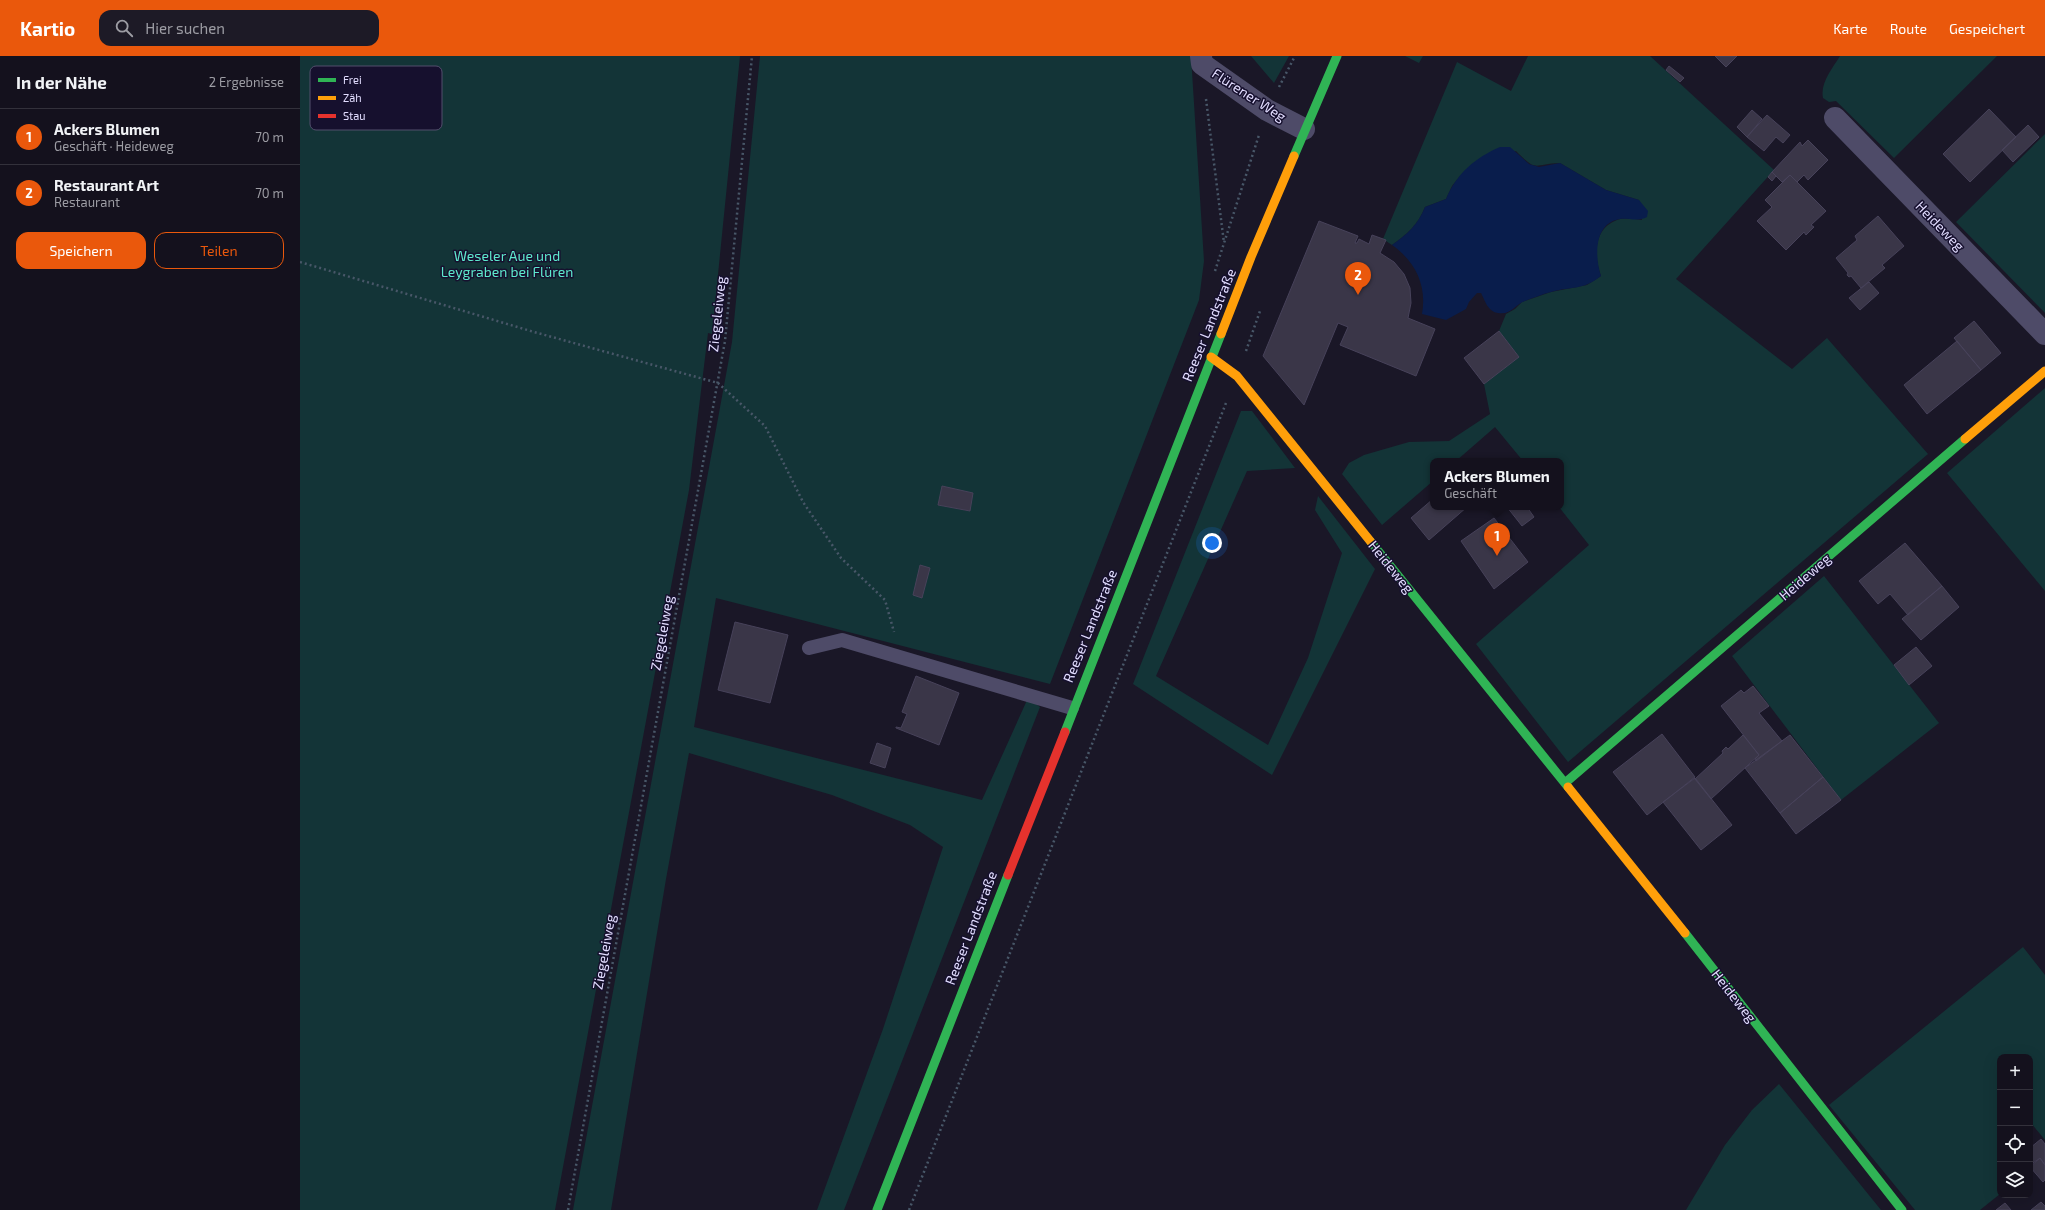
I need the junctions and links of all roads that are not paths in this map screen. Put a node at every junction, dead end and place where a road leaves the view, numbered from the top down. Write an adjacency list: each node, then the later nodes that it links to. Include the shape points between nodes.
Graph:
1 (1336, 56): 4 (street, Reeser Landstraße)
2 (1201, 60): 4 (street, Flürener Weg, via 1267,110)
3 (1836, 118): 5 (street, Heideweg)
4 (1304, 129): 6 (street, Reeser Landstraße)
5 (2045, 334)
6 (1212, 357): 9 (street, Reeser Landstraße); 10 (street, Heideweg, via 1237,376)
7 (2045, 371): 10 (street, Heideweg)
8 (809, 648): 9 (lane, via 842,640)
9 (1072, 708): 11 (street, Reeser Landstraße)
10 (1565, 782): 12 (street, Heideweg)
11 (877, 1210)
12 (1902, 1210)

